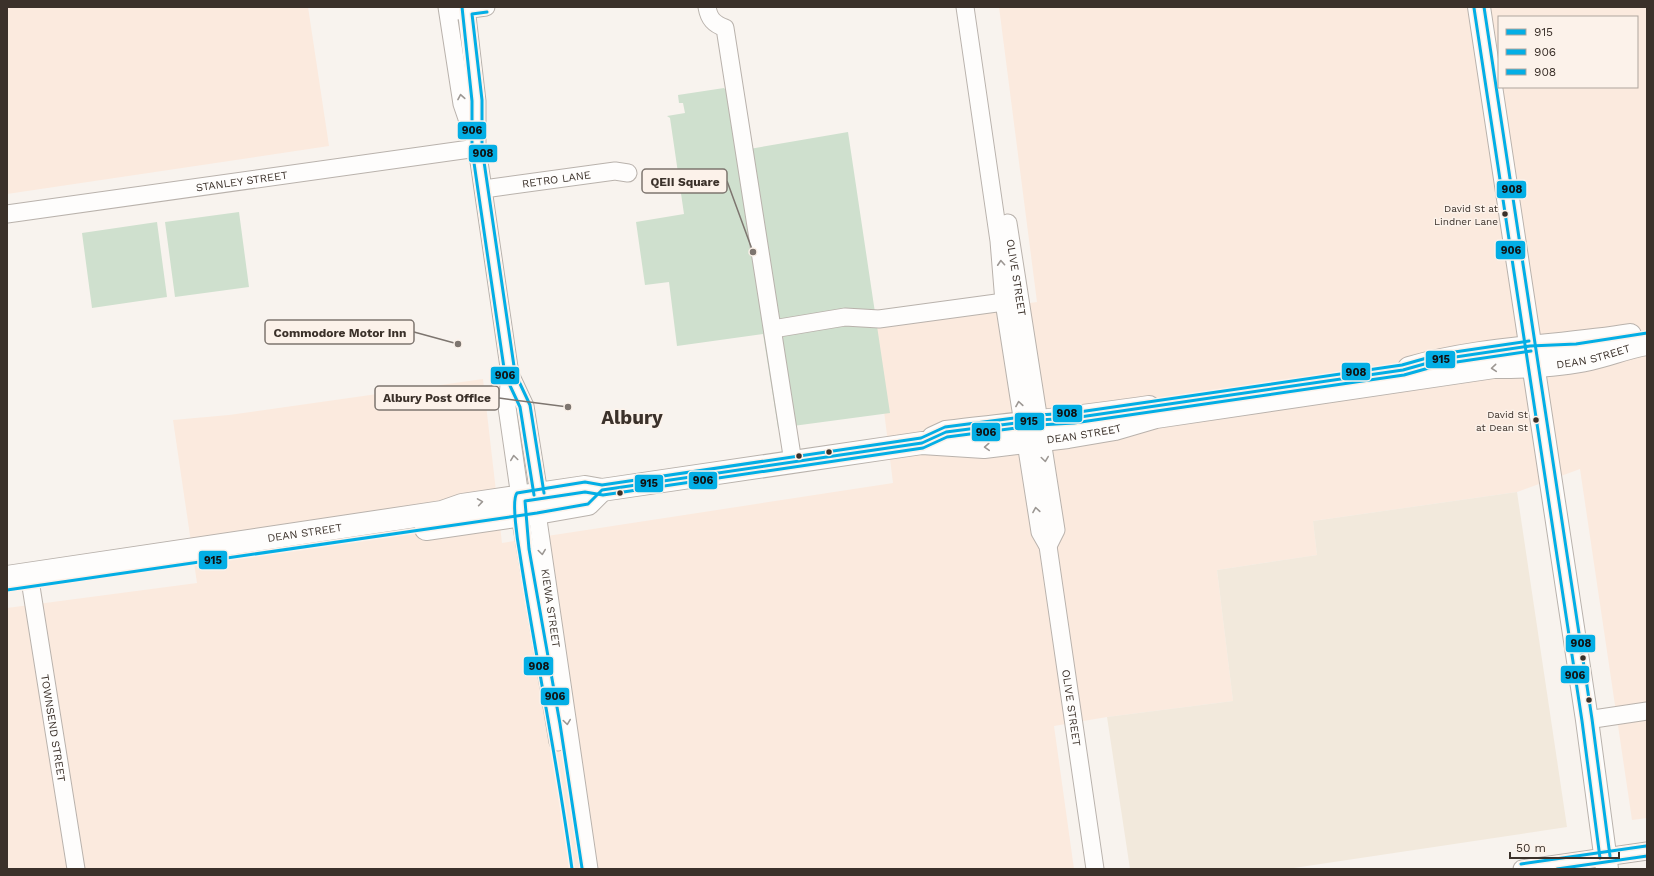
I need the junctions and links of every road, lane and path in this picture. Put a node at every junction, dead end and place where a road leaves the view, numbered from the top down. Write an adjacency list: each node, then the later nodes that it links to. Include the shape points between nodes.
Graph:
1 (486, 7): 6 (street)
2 (707, 7): 14 (street, via 714,24 725,28)
3 (965, 7): 10 (street, OLIVE STREET)
4 (976, 7): 10 (street, OLIVE STREET)
5 (1479, 7): 17 (main road)
6 (466, 8): 7 (street); 8 (street, KIEWA STREET, via 477,101)
7 (447, 10): 8 (street, KIEWA STREET, one-way to 7, via 462,104)
8 (477, 148): 11 (street, KIEWA STREET); 12 (street, STANLEY STREET)
9 (628, 173): 11 (street, RETRO LANE, via 615,171)
10 (996, 177): 13 (street, OLIVE STREET, one-way to 10); 18 (street, OLIVE STREET)
11 (484, 189): 20 (street, KIEWA STREET, via 510,374 525,406)
12 (7, 214)
13 (1004, 302): 14 (street, via 879,319 845,317); 18 (street, OLIVE STREET, one-way to 13)
14 (773, 329): 19 (street)
15 (1647, 333): 17 (main road, DEAN STREET, via 1576,344)
16 (1647, 344): 17 (main road, DEAN STREET, via 1590,359)
17 (1531, 356): 18 (main road, DEAN STREET, via 1494,367 1156,417 1115,429); 25 (main road)
18 (1032, 431): 19 (main road, DEAN STREET, via 984,448 922,443); 32 (street, OLIVE STREET, via 1040,532 1048,546)
19 (793, 462): 20 (main road, DEAN STREET, via 602,490 588,504)
20 (529, 505): 22 (main road, DEAN STREET); 26 (street, KIEWA STREET, via 544,620)
21 (7, 577): 22 (main road, DEAN STREET)
22 (30, 580): 23 (main road, DEAN STREET); 29 (street, TOWNSEND STREET)
23 (7, 590)
24 (1647, 711): 25 (street)
25 (1587, 720): 28 (main road)
26 (580, 847): 30 (street, KIEWA STREET); 31 (street, KIEWA STREET)
27 (1647, 851): 28 (street)
28 (1606, 863): 33 (street)
29 (76, 869)
30 (577, 869)
31 (589, 869)
32 (1095, 869)
33 (1522, 869)

